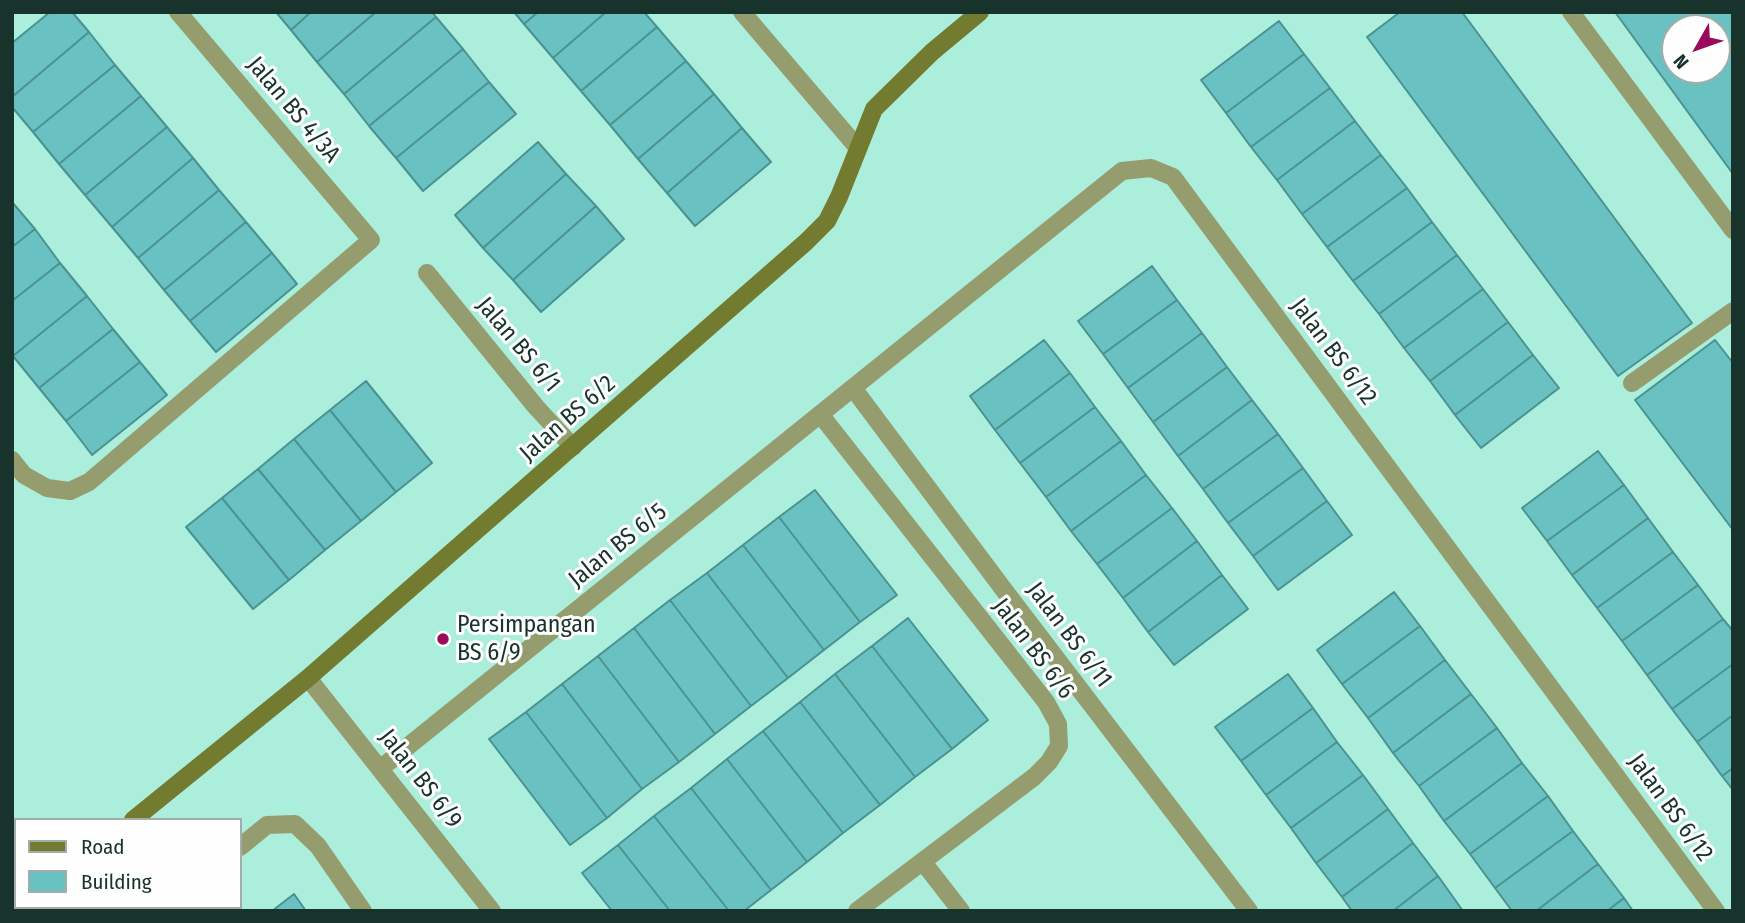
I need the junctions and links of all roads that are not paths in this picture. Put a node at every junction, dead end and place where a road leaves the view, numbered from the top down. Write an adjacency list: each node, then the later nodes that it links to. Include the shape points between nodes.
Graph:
1 (178, 12): 13 (street, Jalan BS 4/3A, via 371,240 89,481 70,491 47,488 24,475)
2 (742, 12): 5 (street)
3 (980, 12): 5 (street, Jalan BS 6/2, via 874,109)
4 (1571, 12): 6 (street)
5 (858, 147): 12 (street, Jalan BS 6/2, via 827,221)
6 (1733, 230)
7 (427, 273): 12 (street, Jalan BS 6/1)
8 (1733, 311): 9 (street)
9 (1632, 383)
10 (853, 387): 11 (street, Jalan BS 6/12); 23 (street, Jalan BS 6/11); 24 (street, Jalan BS 6/12, via 1122,170 1151,168 1173,177)
11 (820, 414): 15 (street, Jalan BS 6/5); 18 (street, Jalan BS 6/6, via 1046,702 1058,724 1059,746 1049,762)
12 (573, 447): 14 (street, Jalan BS 6/2)
13 (12, 460)
14 (308, 678): 15 (street, Jalan BS 6/9); 16 (street, Jalan BS 6/2)
15 (381, 768): 20 (street, Jalan BS 6/9)
16 (135, 818)
17 (242, 845): 19 (street, via 267,825 295,824 318,846)
18 (923, 862): 21 (street, Jalan BS 6/6); 22 (street)
19 (363, 911)
20 (492, 911)
21 (858, 911)
22 (961, 911)
23 (1249, 911)
24 (1716, 911)

